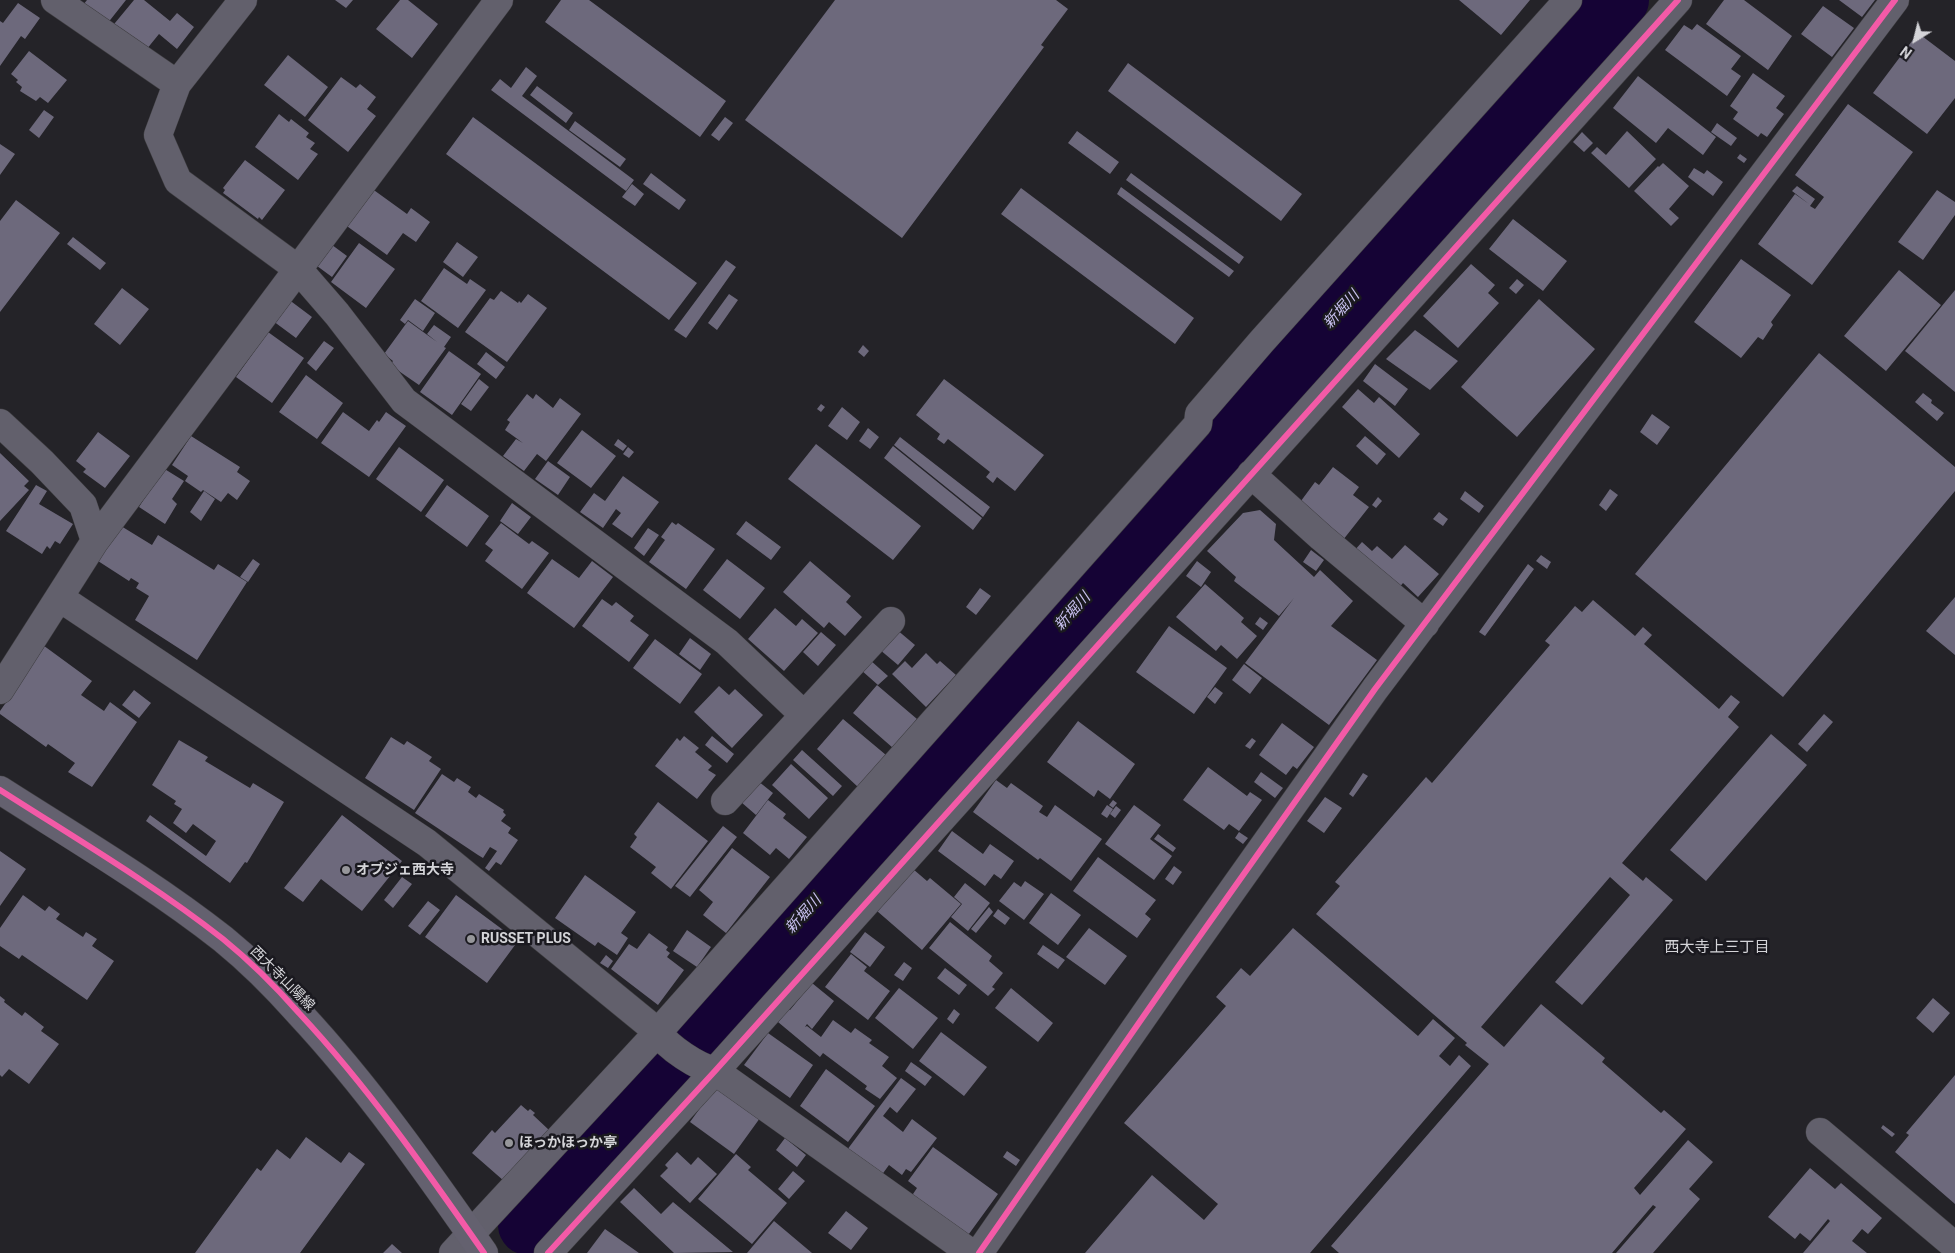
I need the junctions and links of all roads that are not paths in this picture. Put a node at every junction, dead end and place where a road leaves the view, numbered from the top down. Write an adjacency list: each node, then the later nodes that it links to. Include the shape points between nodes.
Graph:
1 (55, 0): 7 (street)
2 (243, 0): 7 (street)
3 (499, 0): 8 (street)
4 (1568, 0): 19 (street, via 1262,341 1199,414 1198,424)
5 (1678, 0): 10 (street)
6 (1896, 0): 14 (street)
7 (177, 84): 8 (street, via 158,135 178,181)
8 (298, 269): 11 (street); 16 (street, via 404,401 727,642)
9 (0, 423): 11 (street, via 83,505)
10 (1251, 474): 14 (street); 20 (street)
11 (95, 541): 12 (street)
12 (60, 598): 15 (street); 19 (street, via 427,843)
13 (891, 621): 16 (street)
14 (1425, 624): 26 (street, via 1375,689 1192,947)
15 (0, 690)
16 (804, 715): 18 (street)
17 (0, 790): 23 (main road, 西大寺山陽線, via 163,894 224,940 278,991 329,1046 389,1121)
18 (725, 801)
19 (660, 1036): 20 (street); 23 (street)
20 (709, 1070): 24 (street); 25 (street)
21 (1820, 1132): 22 (street)
22 (1955, 1246)
23 (469, 1247)
24 (548, 1253)
25 (971, 1253)
26 (979, 1253)

